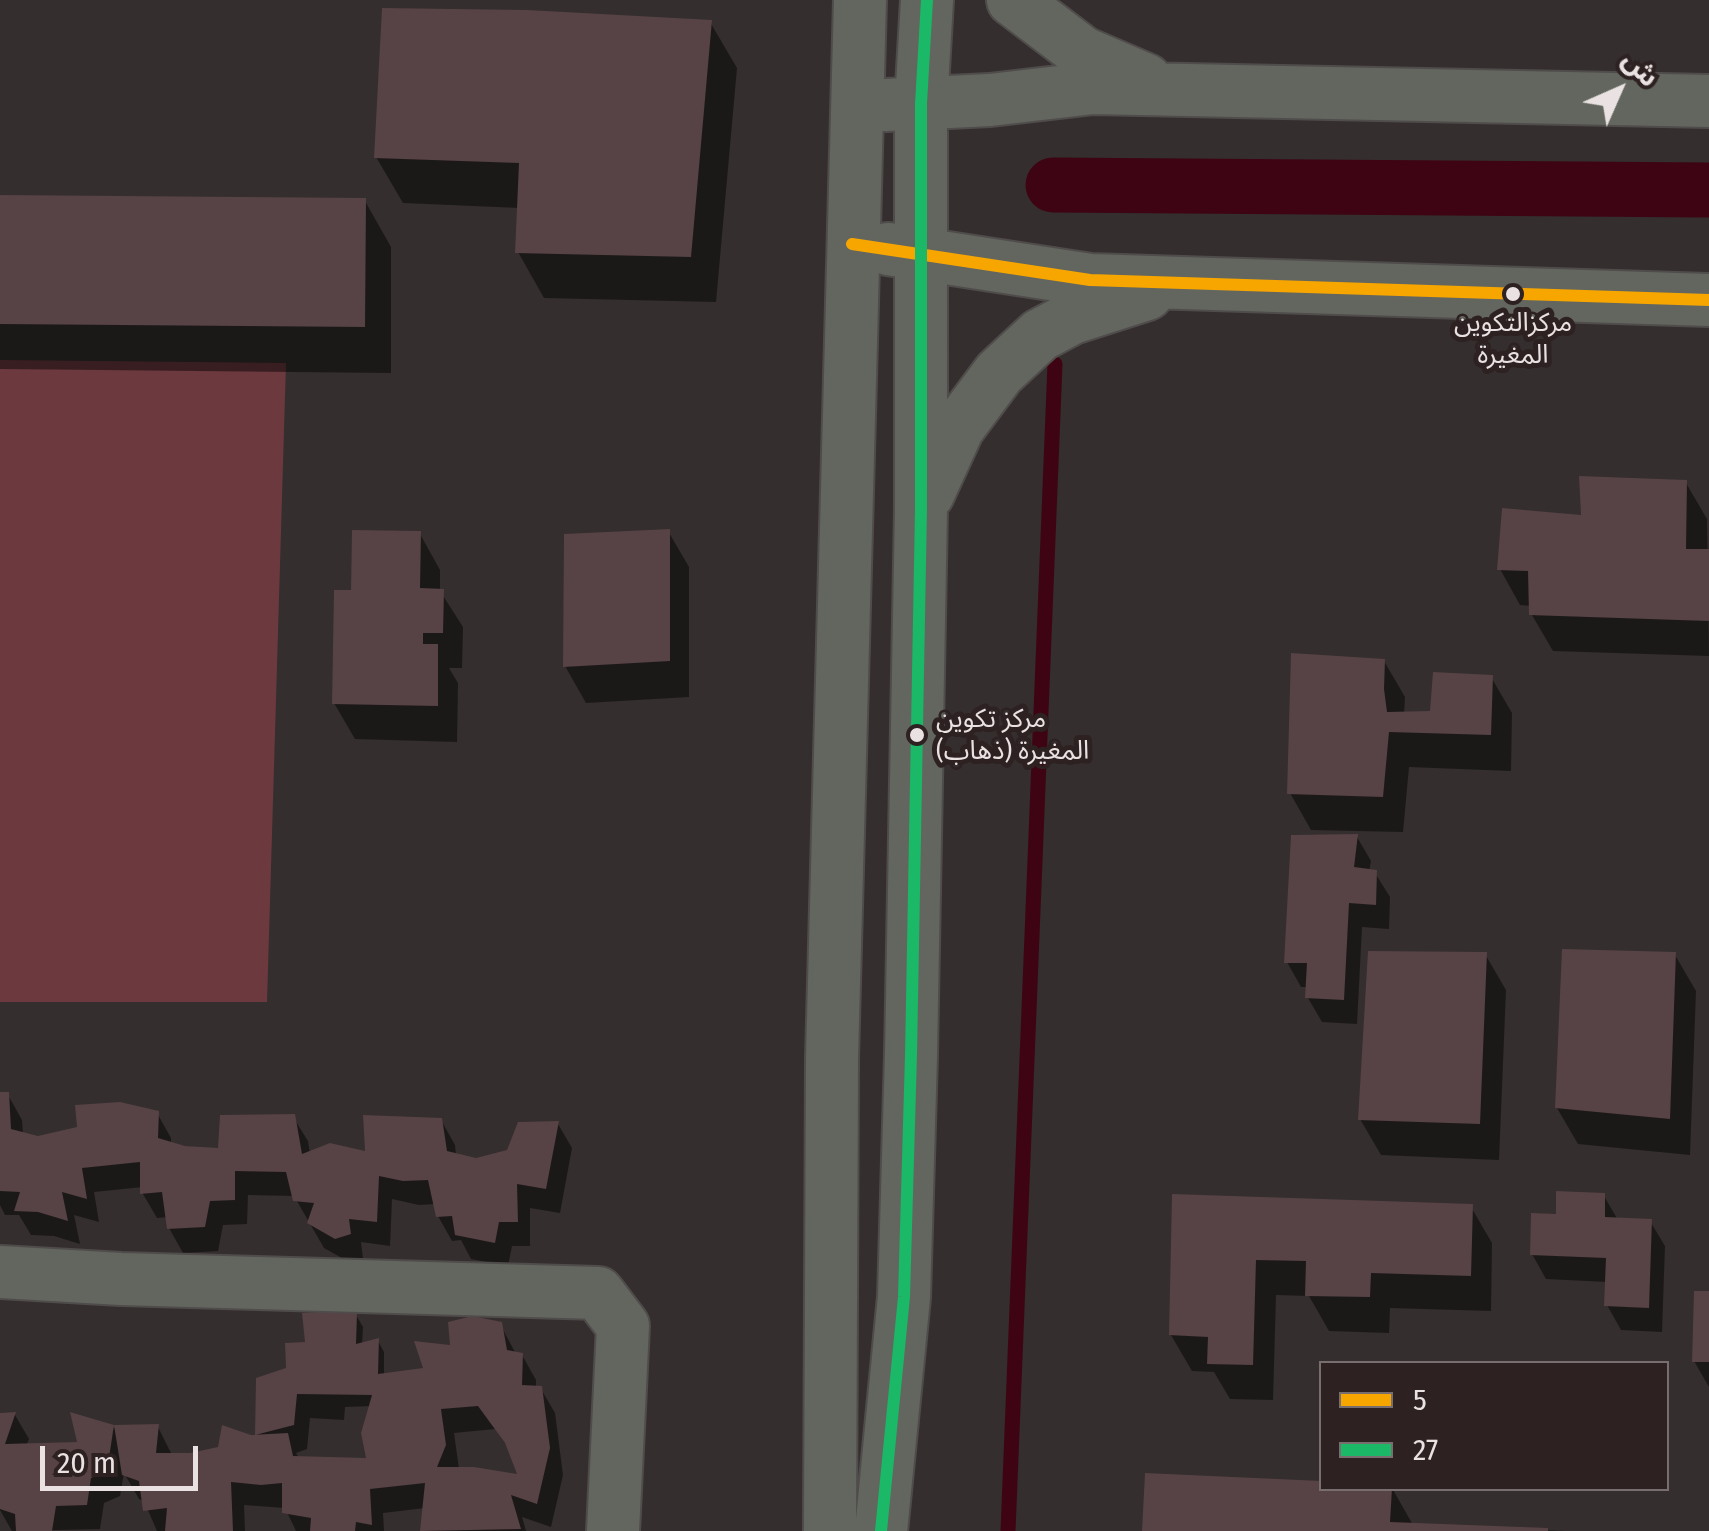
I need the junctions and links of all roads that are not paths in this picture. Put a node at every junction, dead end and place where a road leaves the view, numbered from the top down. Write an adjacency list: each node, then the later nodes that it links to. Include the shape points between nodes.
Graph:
1 (860, 0): 7 (street)
2 (927, 0): 6 (street)
3 (1012, 0): 4 (street, via 1083,54)
4 (1171, 90): 5 (street); 6 (street, via 1093,88)
5 (1709, 101)
6 (921, 104): 7 (street); 9 (street)
7 (856, 106): 8 (street)
8 (852, 244): 9 (street); 15 (street, via 832,1058)
9 (922, 255): 10 (street, via 1090,280); 12 (street)
10 (1176, 284): 11 (street); 12 (street, via 1072,318 1040,336 998,373 958,428)
11 (1709, 300)
12 (921, 508): 16 (street, via 904,1279)
13 (0, 1272): 14 (street, via 598,1293 622,1326)
14 (614, 1531)
15 (830, 1531)
16 (880, 1531)

